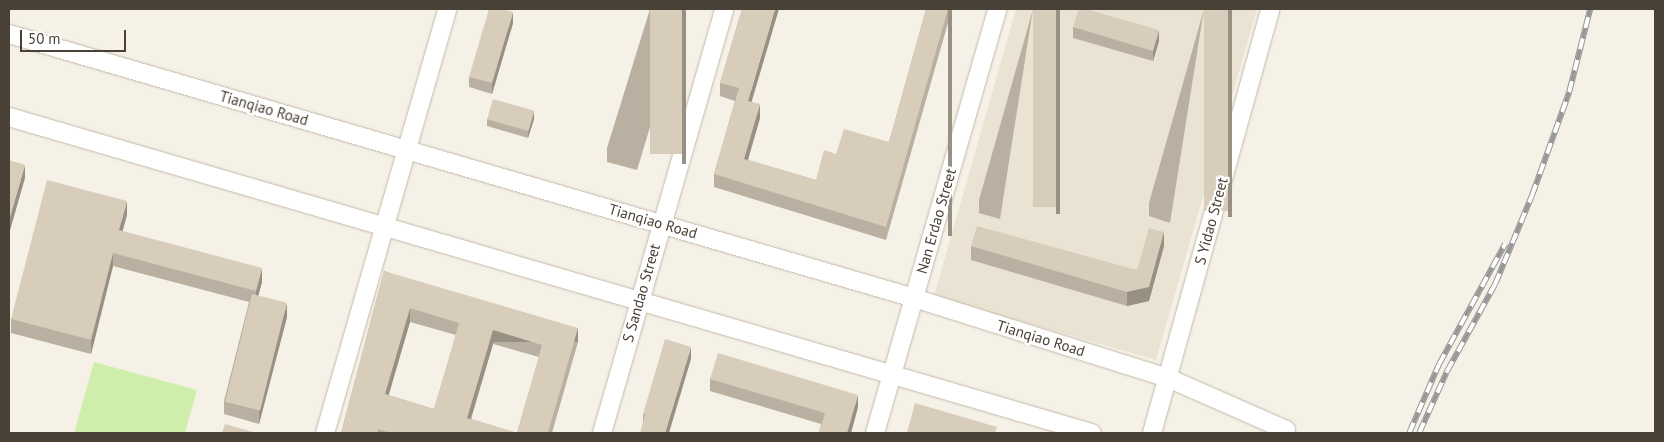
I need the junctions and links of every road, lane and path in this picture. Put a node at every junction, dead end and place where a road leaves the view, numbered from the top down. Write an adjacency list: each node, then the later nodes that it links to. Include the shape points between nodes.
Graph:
1 (447, 9): 7 (street)
2 (724, 9): 8 (street, S Sandao Street)
3 (997, 9): 10 (street, Nan Erdao Street)
4 (1270, 9): 13 (street, S Yidao Street)
5 (9, 34): 7 (street, Tianqiao Road)
6 (9, 117): 9 (street)
7 (406, 150): 8 (street, Tianqiao Road); 9 (street)
8 (662, 223): 10 (street, Tianqiao Road); 11 (street, S Sandao Street)
9 (384, 227): 11 (street); 14 (street)
10 (914, 298): 12 (street, Nan Erdao Street); 13 (street, Tianqiao Road)
11 (639, 301): 12 (street); 15 (street, S Sandao Street)
12 (891, 374): 16 (street, Nan Erdao Street); 17 (street)
13 (1168, 378): 18 (street, S Yidao Street); 19 (street, Tianqiao Road, via 1286,430)
14 (325, 433)
15 (602, 433)
16 (875, 433)
17 (1092, 433)
18 (1152, 433)
19 (1285, 433)

